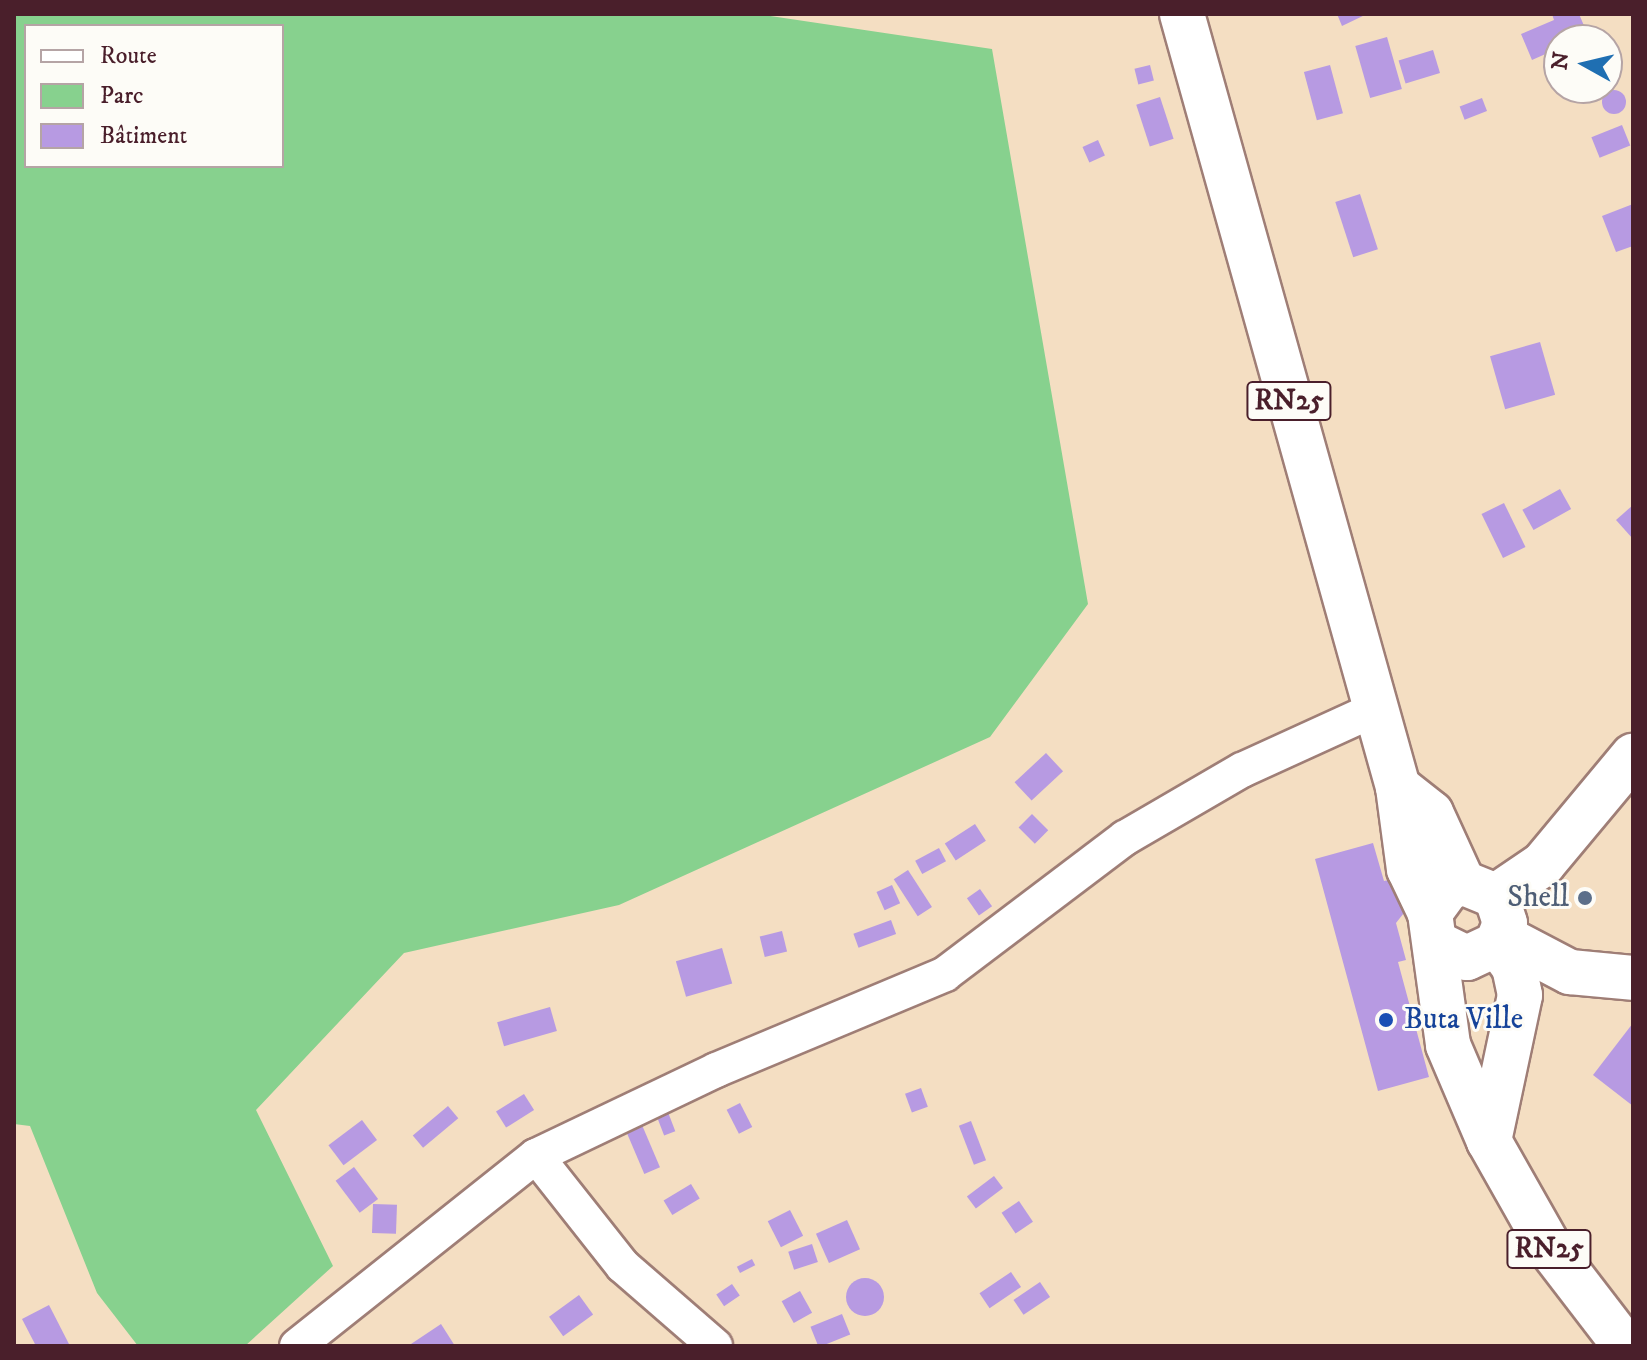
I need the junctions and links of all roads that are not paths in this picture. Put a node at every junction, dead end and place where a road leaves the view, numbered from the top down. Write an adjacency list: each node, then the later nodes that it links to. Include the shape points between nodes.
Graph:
1 (1182, 14): 2 (main road, RN25)
2 (1376, 709): 4 (main road, RN25); 9 (street, via 1242,770 1125,838 945,974 716,1070)
3 (1633, 756): 5 (main road, via 1543,864)
4 (1398, 787): 5 (main road, via 1431,813); 6 (main road, RN25, via 1398,830)
5 (1489, 915): 6 (main road, via 1467,958); 6 (main road, via 1448,888); 7 (main road, via 1570,972); 8 (main road, via 1514,967 1520,995)
6 (1434, 929): 8 (main road, RN25, via 1448,1045)
7 (1633, 978)
8 (1489, 1141): 12 (main road, RN25, via 1549,1247)
9 (536, 1156): 10 (street); 11 (street, via 623,1266)
10 (297, 1346)
11 (715, 1346)
12 (1625, 1346)

